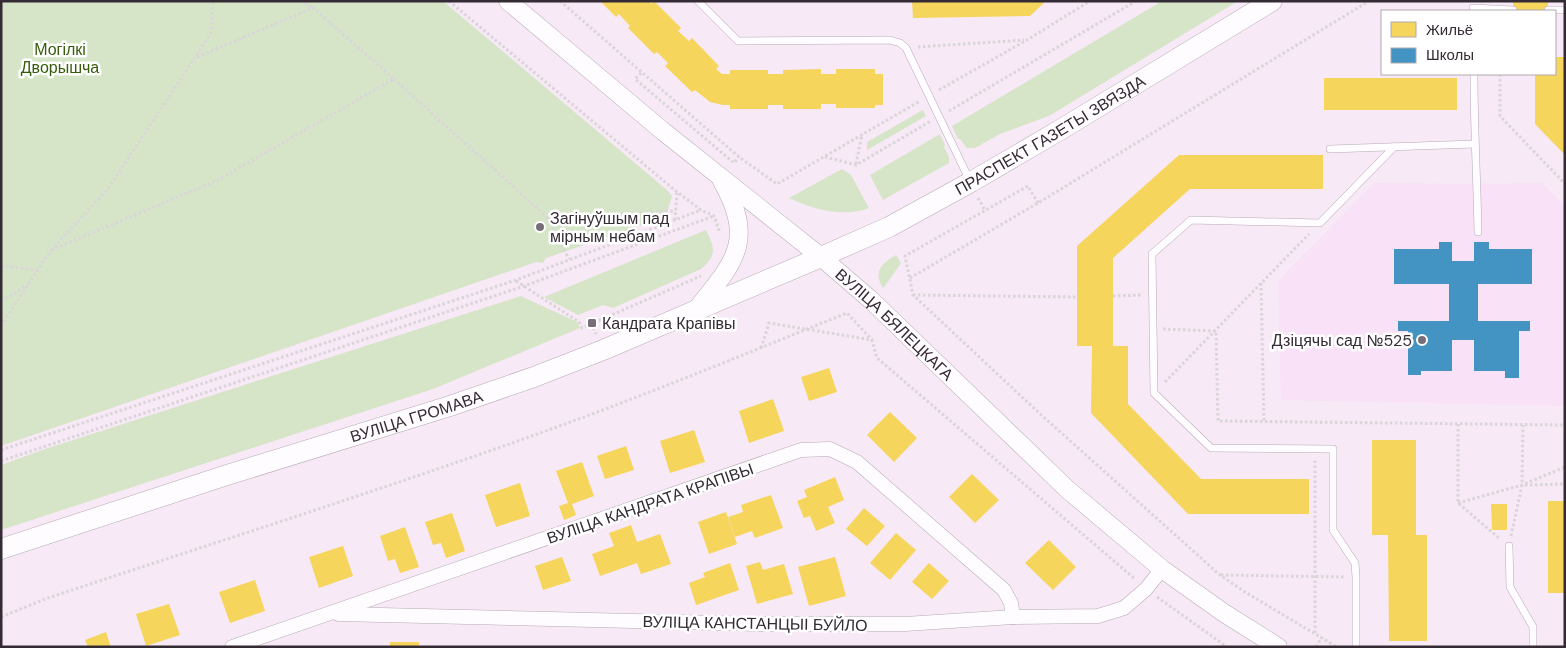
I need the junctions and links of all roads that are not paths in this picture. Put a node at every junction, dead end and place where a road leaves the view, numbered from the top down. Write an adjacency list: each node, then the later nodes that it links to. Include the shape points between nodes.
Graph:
1 (508, 1): 12 (street, ВУЛІЦА БЯЛЕЦКАГА)
2 (698, 1): 13 (lane, via 738,41 890,40 900,43 906,48)
3 (1272, 1): 13 (main road, ПРАСПЕКТ ГАЗЕТЫ ЗВЯЗДА)
4 (1472, 7): 5 (lane)
5 (1513, 10)
6 (1548, 10): 7 (lane)
7 (1565, 10)
8 (1474, 75): 9 (lane)
9 (1474, 144): 10 (lane); 14 (lane)
10 (1394, 147): 11 (lane); 24 (lane, via 1320,223 1191,220 1152,254 1154,393 1211,448 1333,449 1334,530 1355,563)
11 (1330, 149)
12 (720, 177): 15 (street, ВУЛІЦА БЯЛЕЦКАГА); 16 (street, via 735,206 740,228 738,247 727,269)
13 (971, 182): 15 (main road, ПРАСПЕКТ ГАЗЕТЫ ЗВЯЗДА, via 889,226)
14 (1478, 232)
15 (821, 257): 16 (main road, ВУЛІЦА ГРОМАВА); 19 (street, ВУЛІЦА БЯЛЕЦКАГА, via 871,300 1067,489)
16 (696, 310): 18 (main road, ВУЛІЦА ГРОМАВА, via 603,350 450,406)
17 (1508, 546): 25 (lane, via 1510,587 1533,627)
18 (1, 549)
19 (1162, 569): 21 (street, ВУЛІЦА КАНСТАНЦЫІ БУЙЛО, via 1124,608 1098,616); 23 (street, ВУЛІЦА БЯЛЕЦКАГА)
20 (330, 614): 21 (street, ВУЛІЦА КАНСТАНЦЫІ БУЙЛО, via 759,624 905,624); 21 (street, ВУЛІЦА КАНДРАТА КРАПІВЫ, via 801,450 830,449 857,462 1004,590 1011,603); 22 (street, ВУЛІЦА КАНДРАТА КРАПІВЫ)
21 (1013, 617)
22 (232, 647)
23 (1278, 647)
24 (1356, 647)
25 (1533, 647)

